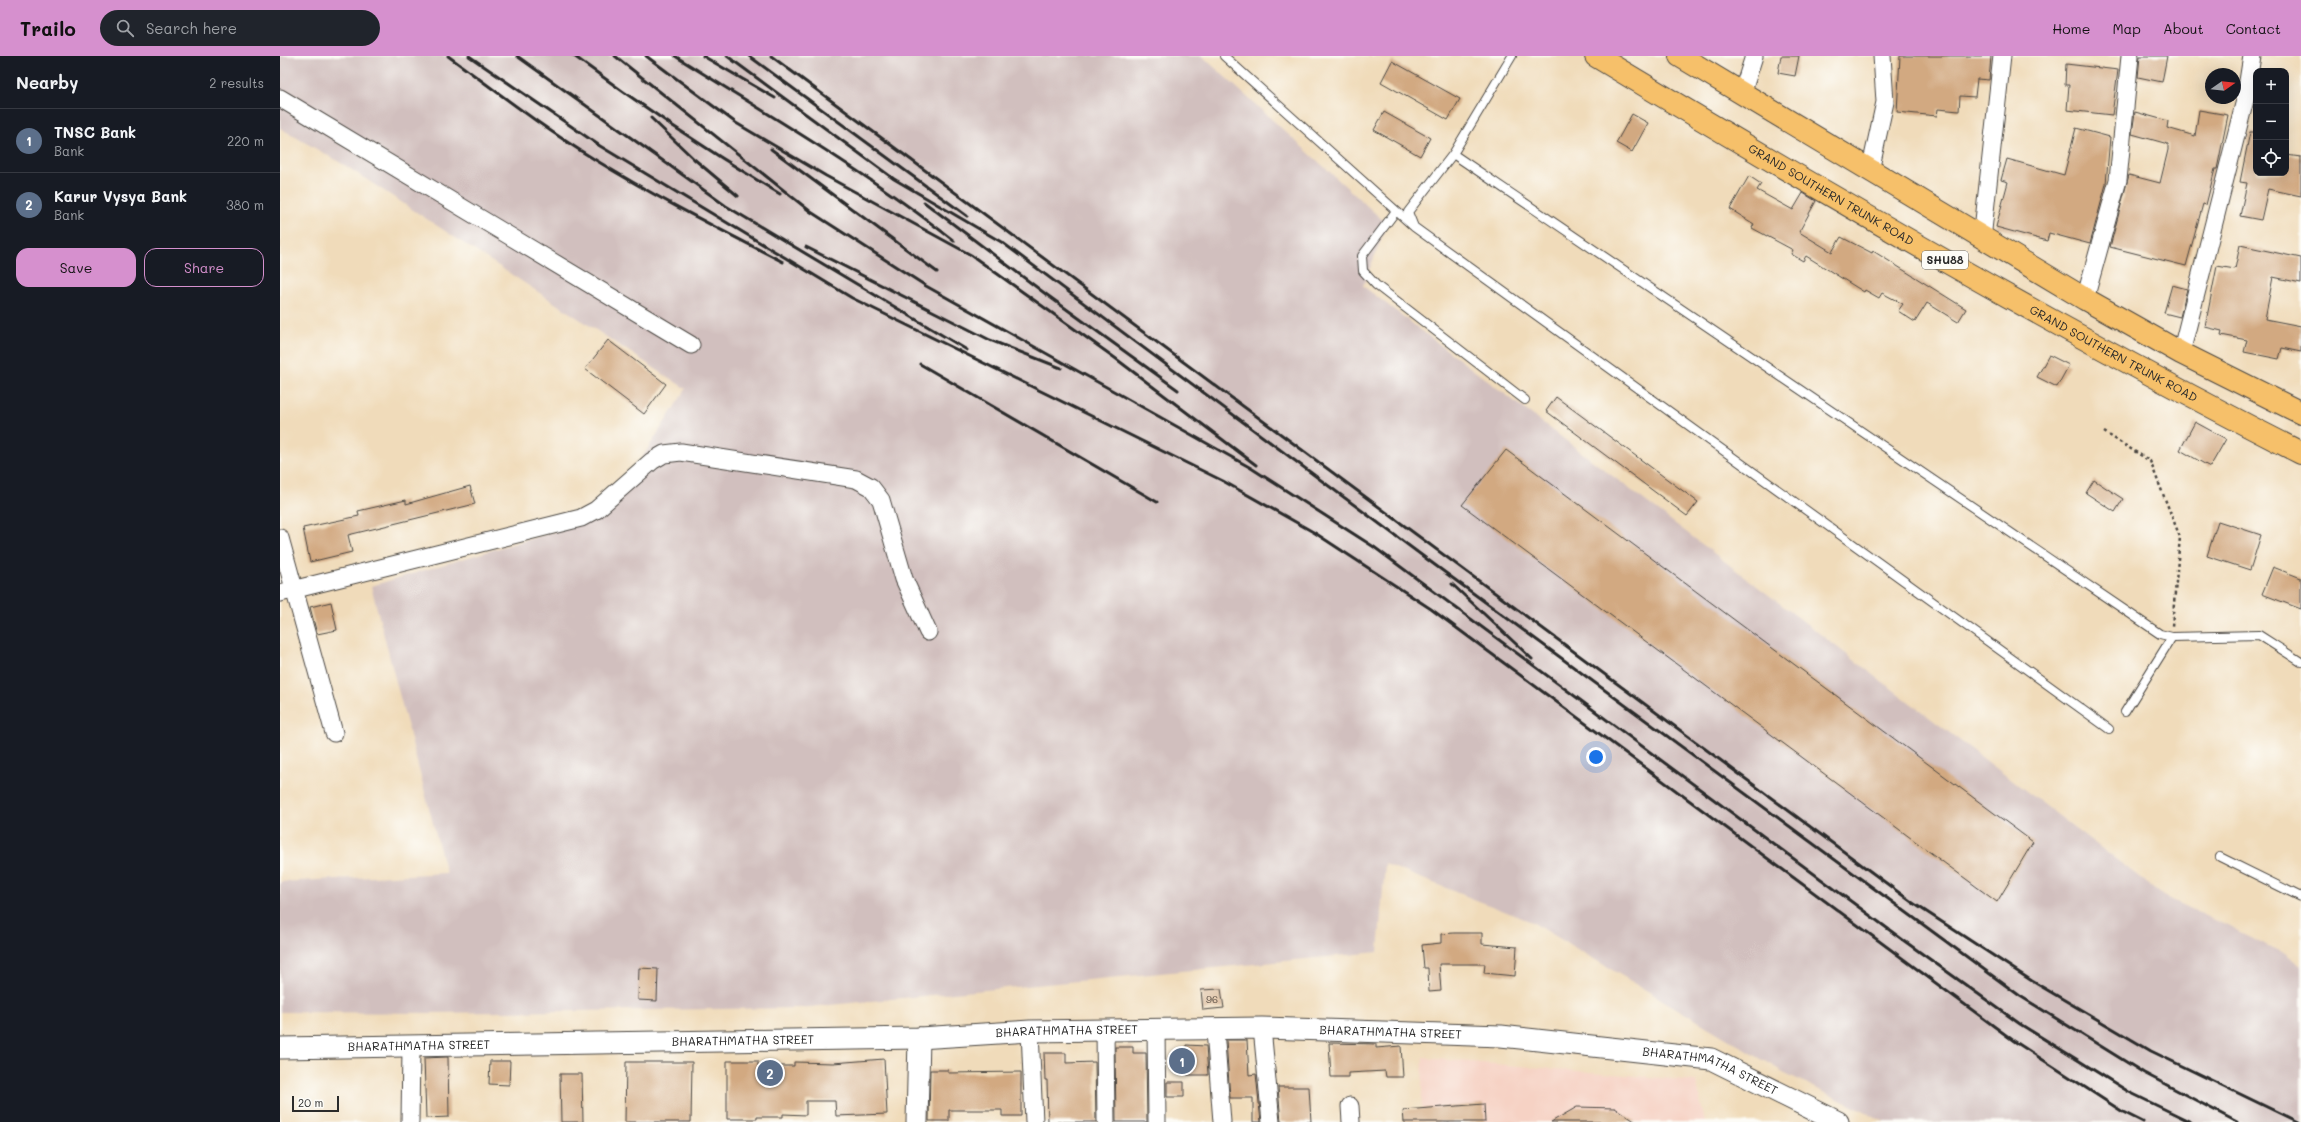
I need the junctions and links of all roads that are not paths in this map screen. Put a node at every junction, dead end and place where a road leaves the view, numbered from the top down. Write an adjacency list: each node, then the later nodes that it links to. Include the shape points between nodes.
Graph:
1 (1224, 56): 14 (lane)
2 (1512, 56): 12 (lane)
3 (1596, 56): 22 (main road, GRAND SOUTHERN TRUNK ROAD / SHU88, via 2006,296)
4 (1680, 56): 10 (main road, SHU88)
5 (1754, 56): 10 (street)
6 (1882, 56): 13 (street, via 1885,102)
7 (2002, 56): 16 (street)
8 (2130, 56): 17 (street, via 2118,180)
9 (2252, 56): 19 (street, via 2245,100)
10 (1742, 94): 13 (main road, SHU88)
11 (280, 98): 18 (street)
12 (1453, 154): 15 (lane, via 1408,212); 26 (lane, via 2160,634)
13 (1870, 171): 16 (main road, SHU88)
14 (1396, 211): 15 (lane); 20 (lane, via 1362,256 1363,271 1376,285)
15 (1414, 227): 29 (lane)
16 (1982, 239): 17 (main road, SHU88)
17 (2084, 299): 19 (main road, SHU88)
18 (691, 345)
19 (2181, 353): 21 (main road, SHU88)
20 (1525, 400)
21 (2300, 410)
22 (2301, 453)
23 (280, 538): 24 (street)
24 (288, 592): 25 (street, via 581,518 596,510 652,461 664,454 681,452 856,479 872,487 881,500 904,579); 30 (street)
25 (928, 632)
26 (2172, 637): 27 (lane, via 2259,635); 28 (lane)
27 (2301, 662)
28 (2125, 712)
29 (2109, 729)
30 (334, 733)
31 (2220, 857): 32 (lane)
32 (2301, 897)
33 (1262, 1028): 37 (street, BHARATHMATHA STREET); 47 (street); 48 (street, BHARATHMATHA STREET, via 1501,1036 1711,1059)
34 (1156, 1029): 36 (street, BHARATHMATHA STREET); 37 (street, BHARATHMATHA STREET); 45 (street)
35 (1030, 1030): 36 (street, BHARATHMATHA STREET); 38 (street, BHARATHMATHA STREET); 43 (street)
36 (1105, 1030): 44 (street)
37 (1215, 1030): 46 (street)
38 (918, 1038): 40 (street, BHARATHMATHA STREET); 42 (street)
39 (280, 1048): 40 (street, BHARATHMATHA STREET)
40 (411, 1048): 41 (street)
41 (410, 1122)
42 (917, 1122)
43 (1034, 1122)
44 (1106, 1122)
45 (1157, 1122)
46 (1222, 1122)
47 (1271, 1122)
48 (1838, 1122)

